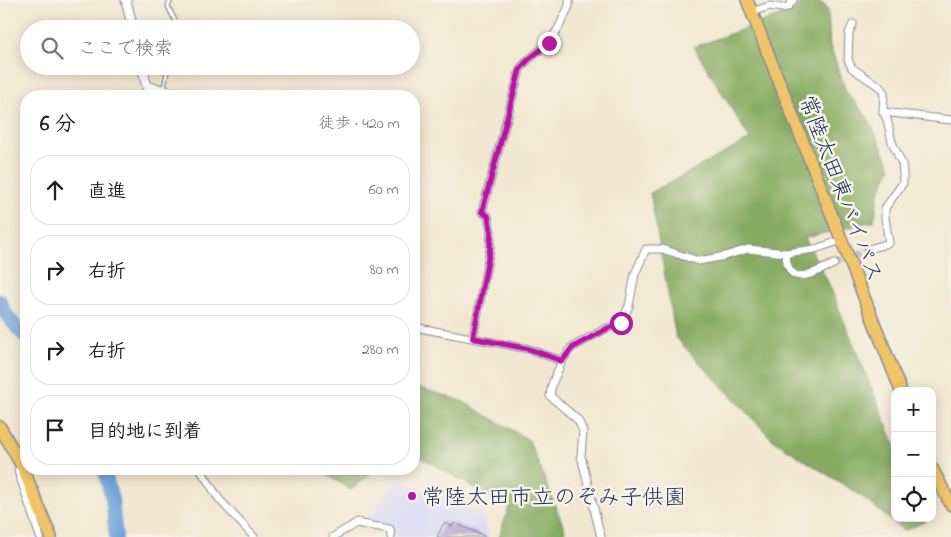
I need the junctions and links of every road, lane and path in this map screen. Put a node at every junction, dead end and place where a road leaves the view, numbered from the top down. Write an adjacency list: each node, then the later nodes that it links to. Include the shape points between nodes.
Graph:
1 (126, 0): 7 (street)
2 (171, 0): 8 (lane, via 168,6)
3 (569, 0): 22 (street, via 569,6 549,43 520,69 482,212 488,216 490,249)
4 (747, 0): 6 (main road, 常陸太田東バイパス)
5 (793, 0): 6 (street, via 788,7 770,6)
6 (752, 12): 17 (main road, 常陸太田東バイパス)
7 (131, 20)
8 (175, 20)
9 (853, 24): 15 (street, via 848,33 848,60 852,68 880,87 884,93)
10 (144, 75): 12 (street)
11 (166, 75): 13 (lane)
12 (147, 86): 13 (street); 14 (street)
13 (164, 89)
14 (148, 90)
15 (883, 112): 16 (street); 18 (street, via 902,164 903,183 885,208 889,243)
16 (951, 120)
17 (842, 240): 19 (street, via 815,249); 24 (main road, 常陸太田東バイパス)
18 (869, 249)
19 (786, 253): 20 (street, via 788,270 800,276); 23 (street, via 748,249 699,261 662,249 646,249 621,323 572,348)
20 (834, 264)
21 (420, 328): 22 (street)
22 (473, 338): 23 (street, via 529,349)
23 (562, 361): 37 (street, via 550,396 578,420 583,431 581,456)
24 (898, 387)
25 (0, 427): 26 (main road)
26 (20, 462)
27 (20, 468): 32 (street, via 18,471)
28 (26, 475): 33 (main road)
29 (204, 475): 34 (street, via 219,499)
30 (936, 476): 31 (main road)
31 (951, 505)
32 (40, 537)
33 (51, 537)
34 (254, 537)
35 (333, 537): 36 (street, via 358,522 390,530)
36 (391, 537)
37 (601, 537)

